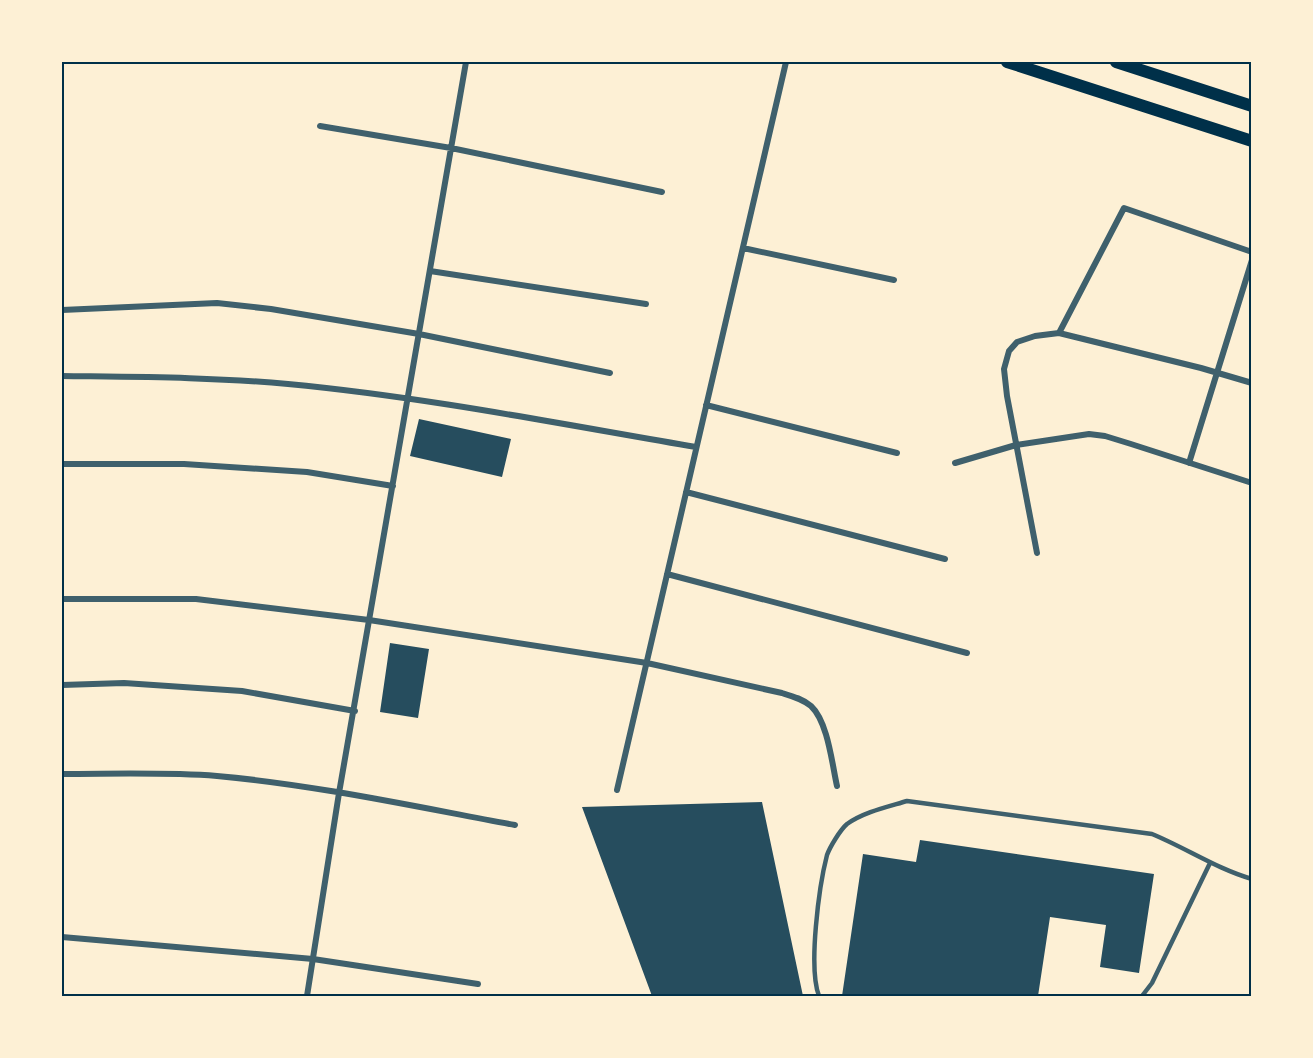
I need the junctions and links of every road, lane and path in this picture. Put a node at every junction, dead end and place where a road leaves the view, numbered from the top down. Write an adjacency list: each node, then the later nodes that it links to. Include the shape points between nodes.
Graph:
1 (466, 62): 8 (street)
2 (786, 62): 10 (street)
3 (1007, 62): 7 (main road)
4 (1116, 62): 5 (main road)
5 (1251, 106)
6 (320, 126): 8 (street)
7 (1251, 141)
8 (451, 148): 9 (street); 13 (street)
9 (662, 192)
10 (743, 248): 14 (street); 24 (street)
11 (1251, 252): 17 (street, via 1124,208)
12 (1251, 260): 19 (street)
13 (430, 271): 15 (street); 18 (street)
14 (894, 280)
15 (645, 304)
16 (62, 310): 18 (street, via 217,303)
17 (1059, 333): 19 (street); 25 (street, via 1017,342 1009,351 1004,369)
18 (419, 334): 20 (street); 23 (street)
19 (1215, 372): 22 (street); 28 (street)
20 (610, 373)
21 (62, 376): 23 (street, via 238,380)
22 (1251, 383)
23 (407, 399): 26 (street); 32 (street)
24 (706, 405): 26 (street); 27 (street)
25 (1016, 445): 28 (street, via 1089,434); 29 (street); 34 (street)
26 (696, 447): 33 (street)
27 (897, 453)
28 (1189, 462): 31 (street)
29 (956, 463)
30 (62, 464): 32 (street, via 184,464 306,471)
31 (1251, 483)
32 (393, 486): 38 (street)
33 (686, 492): 35 (street); 36 (street)
34 (1038, 553)
35 (945, 559)
36 (667, 574): 39 (street); 40 (street)
37 (62, 599): 38 (street, via 196,599)
38 (369, 620): 40 (street); 42 (street)
39 (967, 653)
40 (647, 663): 44 (street, via 782,693 811,706 827,740); 45 (street)
41 (62, 685): 42 (street, via 124,683 242,691)
42 (355, 711): 46 (street)
43 (62, 774): 46 (street, via 189,774)
44 (837, 786)
45 (617, 790)
46 (339, 793): 47 (street); 51 (street)
47 (515, 825)
48 (1210, 862): 49 (lane); 54 (lane, via 1152,834 907,801 870,812 845,825 828,852 813,963); 55 (lane, via 1152,983)
49 (1251, 879)
50 (62, 937): 51 (street)
51 (313, 959): 52 (street); 53 (street)
52 (478, 984)
53 (307, 996)
54 (819, 996)
55 (1142, 996)

